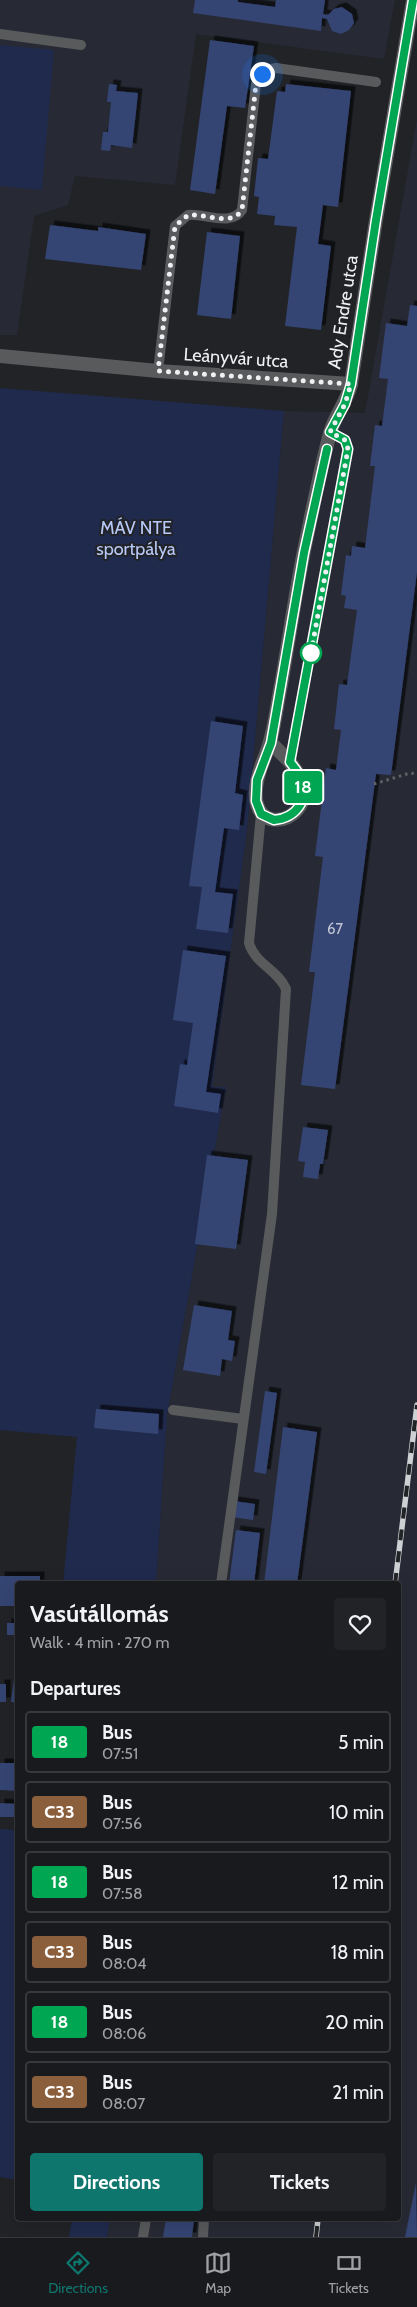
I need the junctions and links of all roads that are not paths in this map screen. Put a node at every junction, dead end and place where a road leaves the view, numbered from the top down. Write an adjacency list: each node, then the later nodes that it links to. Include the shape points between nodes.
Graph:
1 (413, 0): 7 (street, Ady Endre utca)
2 (0, 34): 3 (lane)
3 (81, 45)
4 (376, 82): 6 (lane, via 276,68 262,74 256,84 242,210 239,215 228,219 188,215 175,226)
5 (0, 356): 6 (street, Leányvár utca)
6 (158, 371): 7 (street, Leányvár utca)
7 (351, 384): 8 (street, Ady Endre utca, via 345,404)
8 (330, 432): 9 (street, Ady Endre utca, via 304,553); 10 (lane, via 345,440 348,449)
9 (271, 743): 10 (street); 11 (street, Ady Endre utca, via 256,788)
10 (290, 762): 11 (street, via 303,785 302,802 291,815 279,820)
11 (261, 814): 13 (lane, via 249,943 251,951 278,976 286,989 272,1214)
12 (173, 1410): 13 (lane)
13 (243, 1419): 14 (lane)
14 (221, 1581)
15 (146, 2221): 17 (lane)
16 (204, 2221): 18 (lane)
17 (143, 2237)
18 (203, 2237)

